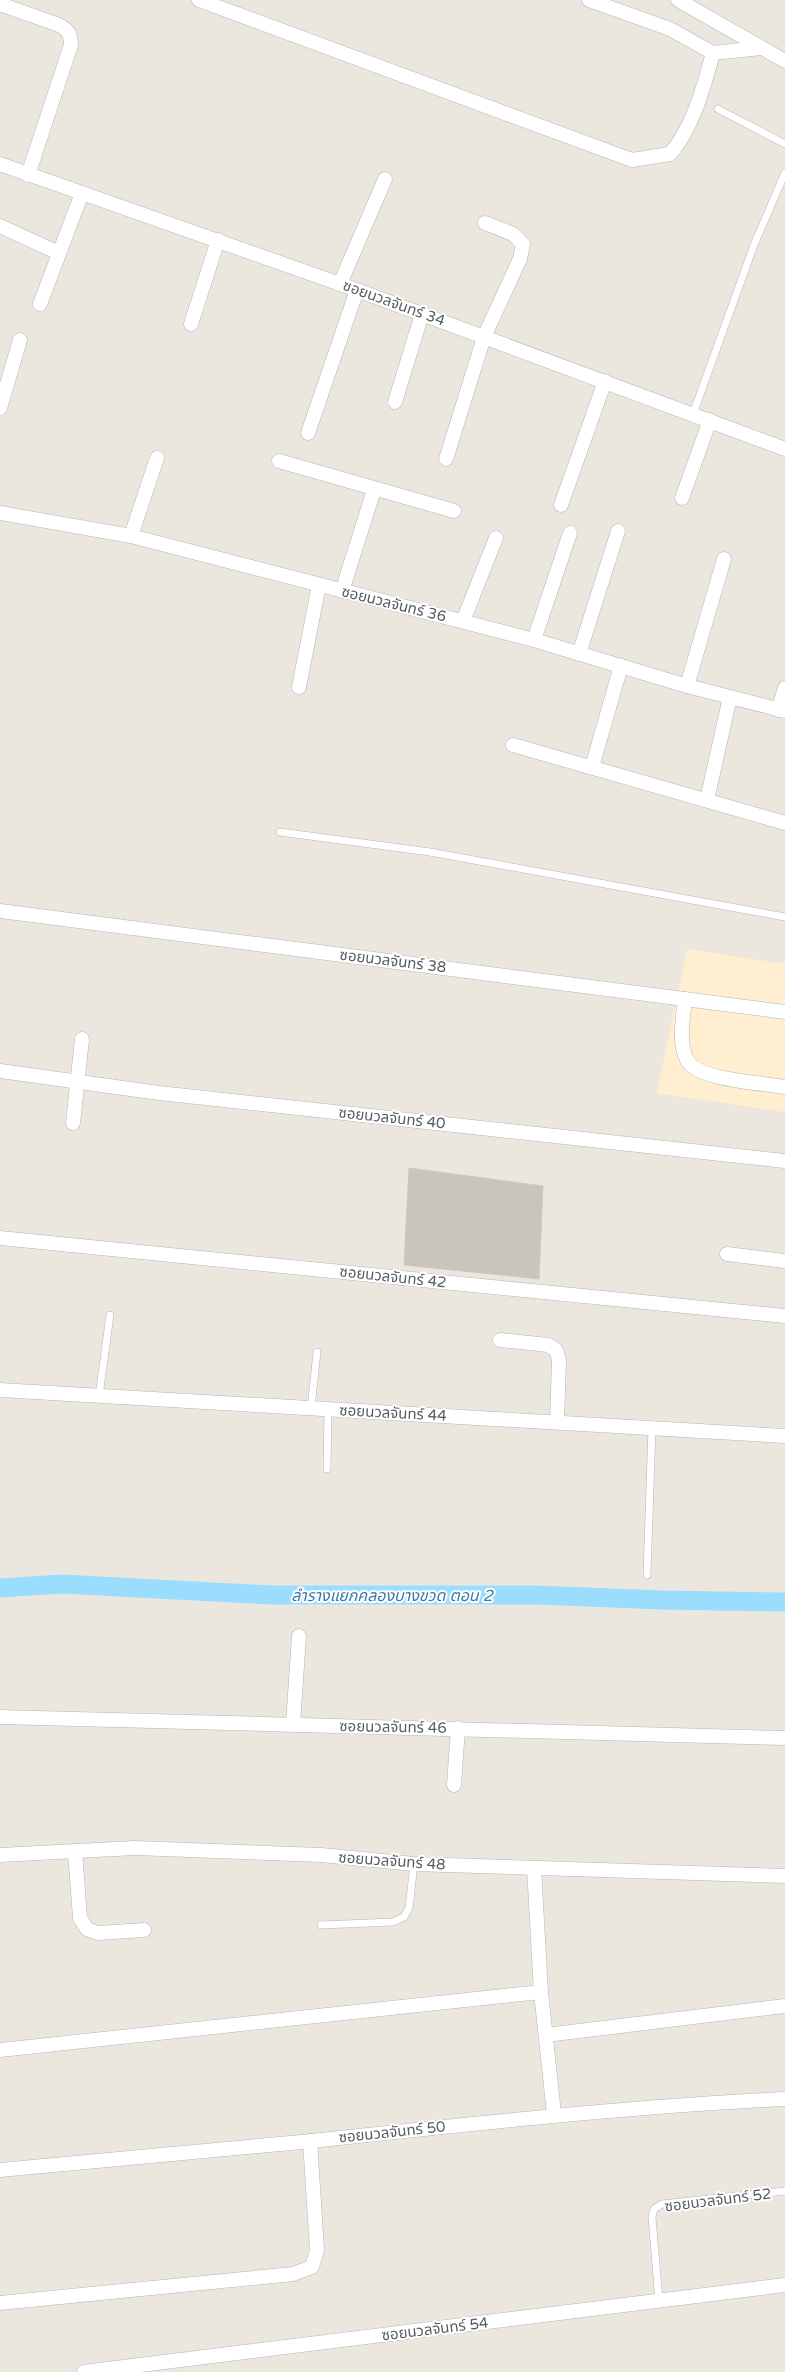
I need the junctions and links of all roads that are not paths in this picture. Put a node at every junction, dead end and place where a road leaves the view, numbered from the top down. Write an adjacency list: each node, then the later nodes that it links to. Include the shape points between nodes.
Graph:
1 (199, 0): 6 (street, via 632,160 670,154 676,148 699,100)
2 (590, 0): 6 (street, via 670,29)
3 (678, 0): 5 (street)
4 (0, 4): 12 (street, via 59,25 68,30 71,38)
5 (761, 48): 6 (street); 7 (street)
6 (713, 53)
7 (785, 61)
8 (718, 109): 9 (lane)
9 (785, 144)
10 (0, 164): 12 (street, ซอยนวลจันทร์ 34)
11 (785, 173): 29 (lane, via 754,245)
12 (28, 175): 14 (street, ซอยนวลจันทร์ 34)
13 (385, 179): 19 (street)
14 (82, 193): 17 (street, ซอยนวลจันทร์ 34); 18 (street)
15 (485, 223): 24 (street, via 513,234 523,244 520,259)
16 (0, 226): 18 (street)
17 (218, 240): 19 (street, ซอยนวลจันทร์ 34); 23 (street)
18 (59, 253): 21 (street)
19 (340, 284): 20 (street, ซอยนวลจันทร์ 34)
20 (357, 290): 22 (street, ซอยนวลจันทร์ 34); 31 (street)
21 (40, 304)
22 (422, 314): 24 (street, ซอยนวลจันทร์ 34); 27 (street)
23 (191, 324)
24 (484, 337): 26 (street, ซอยนวลจันทร์ 34); 34 (street)
25 (20, 340): 28 (street)
26 (605, 381): 29 (street, ซอยนวลจันทร์ 34); 38 (street)
27 (395, 402)
28 (0, 408)
29 (693, 414): 30 (street, ซอยนวลจันทร์ 34)
30 (710, 420): 32 (street, ซอยนวลจันทร์ 34); 37 (street)
31 (308, 432)
32 (785, 450)
33 (158, 458): 43 (street)
34 (446, 459)
35 (279, 461): 36 (street)
36 (374, 490): 39 (street); 47 (street)
37 (682, 498)
38 (561, 505)
39 (454, 511)
40 (0, 513): 43 (street, ซอยนวลจันทร์ 36)
41 (618, 531): 50 (street)
42 (570, 533): 49 (street)
43 (131, 536): 46 (street, ซอยนวลจันทร์ 36)
44 (496, 538): 48 (street)
45 (724, 559): 52 (street)
46 (319, 585): 47 (street, ซอยนวลจันทร์ 36); 53 (street)
47 (342, 591): 48 (street, ซอยนวลจันทร์ 36)
48 (463, 622): 49 (street, ซอยนวลจันทร์ 36)
49 (534, 640): 50 (street, ซอยนวลจันทร์ 36)
50 (578, 654): 51 (street, ซอยนวลจันทร์ 36)
51 (621, 666): 52 (street, ซอยนวลจันทร์ 36); 58 (street)
52 (687, 686): 55 (street, ซอยนวลจันทร์ 36)
53 (299, 687)
54 (785, 688): 56 (street)
55 (730, 698): 56 (street, ซอยนวลจันทร์ 36); 59 (street)
56 (781, 711)
57 (513, 744): 58 (street)
58 (592, 768): 59 (street)
59 (707, 800): 60 (street)
60 (785, 823)
61 (280, 832): 63 (lane, via 430,852)
62 (0, 911): 64 (street, ซอยนวลจันทร์ 38)
63 (785, 917)
64 (685, 999): 65 (street, ซอยนวลจันทร์ 38); 69 (street, via 683,1043 690,1065 706,1074)
65 (785, 1012)
66 (82, 1039): 68 (street)
67 (0, 1071): 68 (street, ซอยนวลจันทร์ 40)
68 (78, 1082): 70 (street); 71 (street, ซอยนวลจันทร์ 40)
69 (785, 1087)
70 (73, 1123)
71 (785, 1161)
72 (0, 1238): 76 (street, ซอยนวลจันทร์ 42)
73 (727, 1254): 74 (street)
74 (785, 1261)
75 (110, 1315): 80 (lane)
76 (785, 1316)
77 (500, 1340): 83 (street, via 548,1345 556,1350 559,1360)
78 (317, 1352): 81 (lane)
79 (0, 1390): 80 (street, ซอยนวลจันทร์ 44)
80 (99, 1396): 81 (street, ซอยนวลจันทร์ 44)
81 (312, 1408): 82 (street, ซอยนวลจันทร์ 44)
82 (328, 1409): 83 (street, ซอยนวลจันทร์ 44); 86 (lane)
83 (557, 1422): 84 (street, ซอยนวลจันทร์ 44)
84 (652, 1428): 85 (street, ซอยนวลจันทร์ 44); 87 (lane)
85 (785, 1436)
86 (327, 1469)
87 (647, 1575)
88 (299, 1636): 90 (street)
89 (0, 1717): 90 (street, ซอยนวลจันทร์ 46)
90 (293, 1724): 91 (street, ซอยนวลจันทร์ 46)
91 (458, 1728): 92 (street, ซอยนวลจันทร์ 46); 93 (street)
92 (785, 1738)
93 (454, 1785)
94 (75, 1851): 95 (street, ซอยนวลจันทร์ 48); 96 (street, ซอยนวลจันทร์ 48, via 135,1848 321,1855); 100 (street, via 80,1918 87,1929 98,1933)
95 (0, 1855)
96 (414, 1864): 97 (street, ซอยนวลจันทร์ 48); 99 (lane, via 409,1908 404,1917 393,1922)
97 (534, 1868): 98 (street, ซอยนวลจันทร์ 48); 101 (street)
98 (785, 1876)
99 (321, 1925)
100 (144, 1930)
101 (541, 1992): 103 (street); 104 (street)
102 (785, 2006): 103 (street)
103 (546, 2034): 106 (street)
104 (0, 2050)
105 (785, 2099): 106 (street, ซอยนวลจันทร์ 50)
106 (554, 2114): 107 (street, ซอยนวลจันทร์ 50)
107 (310, 2141): 108 (street, ซอยนวลจันทร์ 50); 112 (street, via 317,2250 312,2267 293,2274)
108 (0, 2170)
109 (785, 2192): 111 (lane, ซอยนวลจันทร์ 52, via 662,2204 654,2209)
110 (785, 2285): 111 (street, ซอยนวลจันทร์ 54)
111 (659, 2301): 113 (street, ซอยนวลจันทร์ 54)
112 (0, 2303)
113 (84, 2372)

